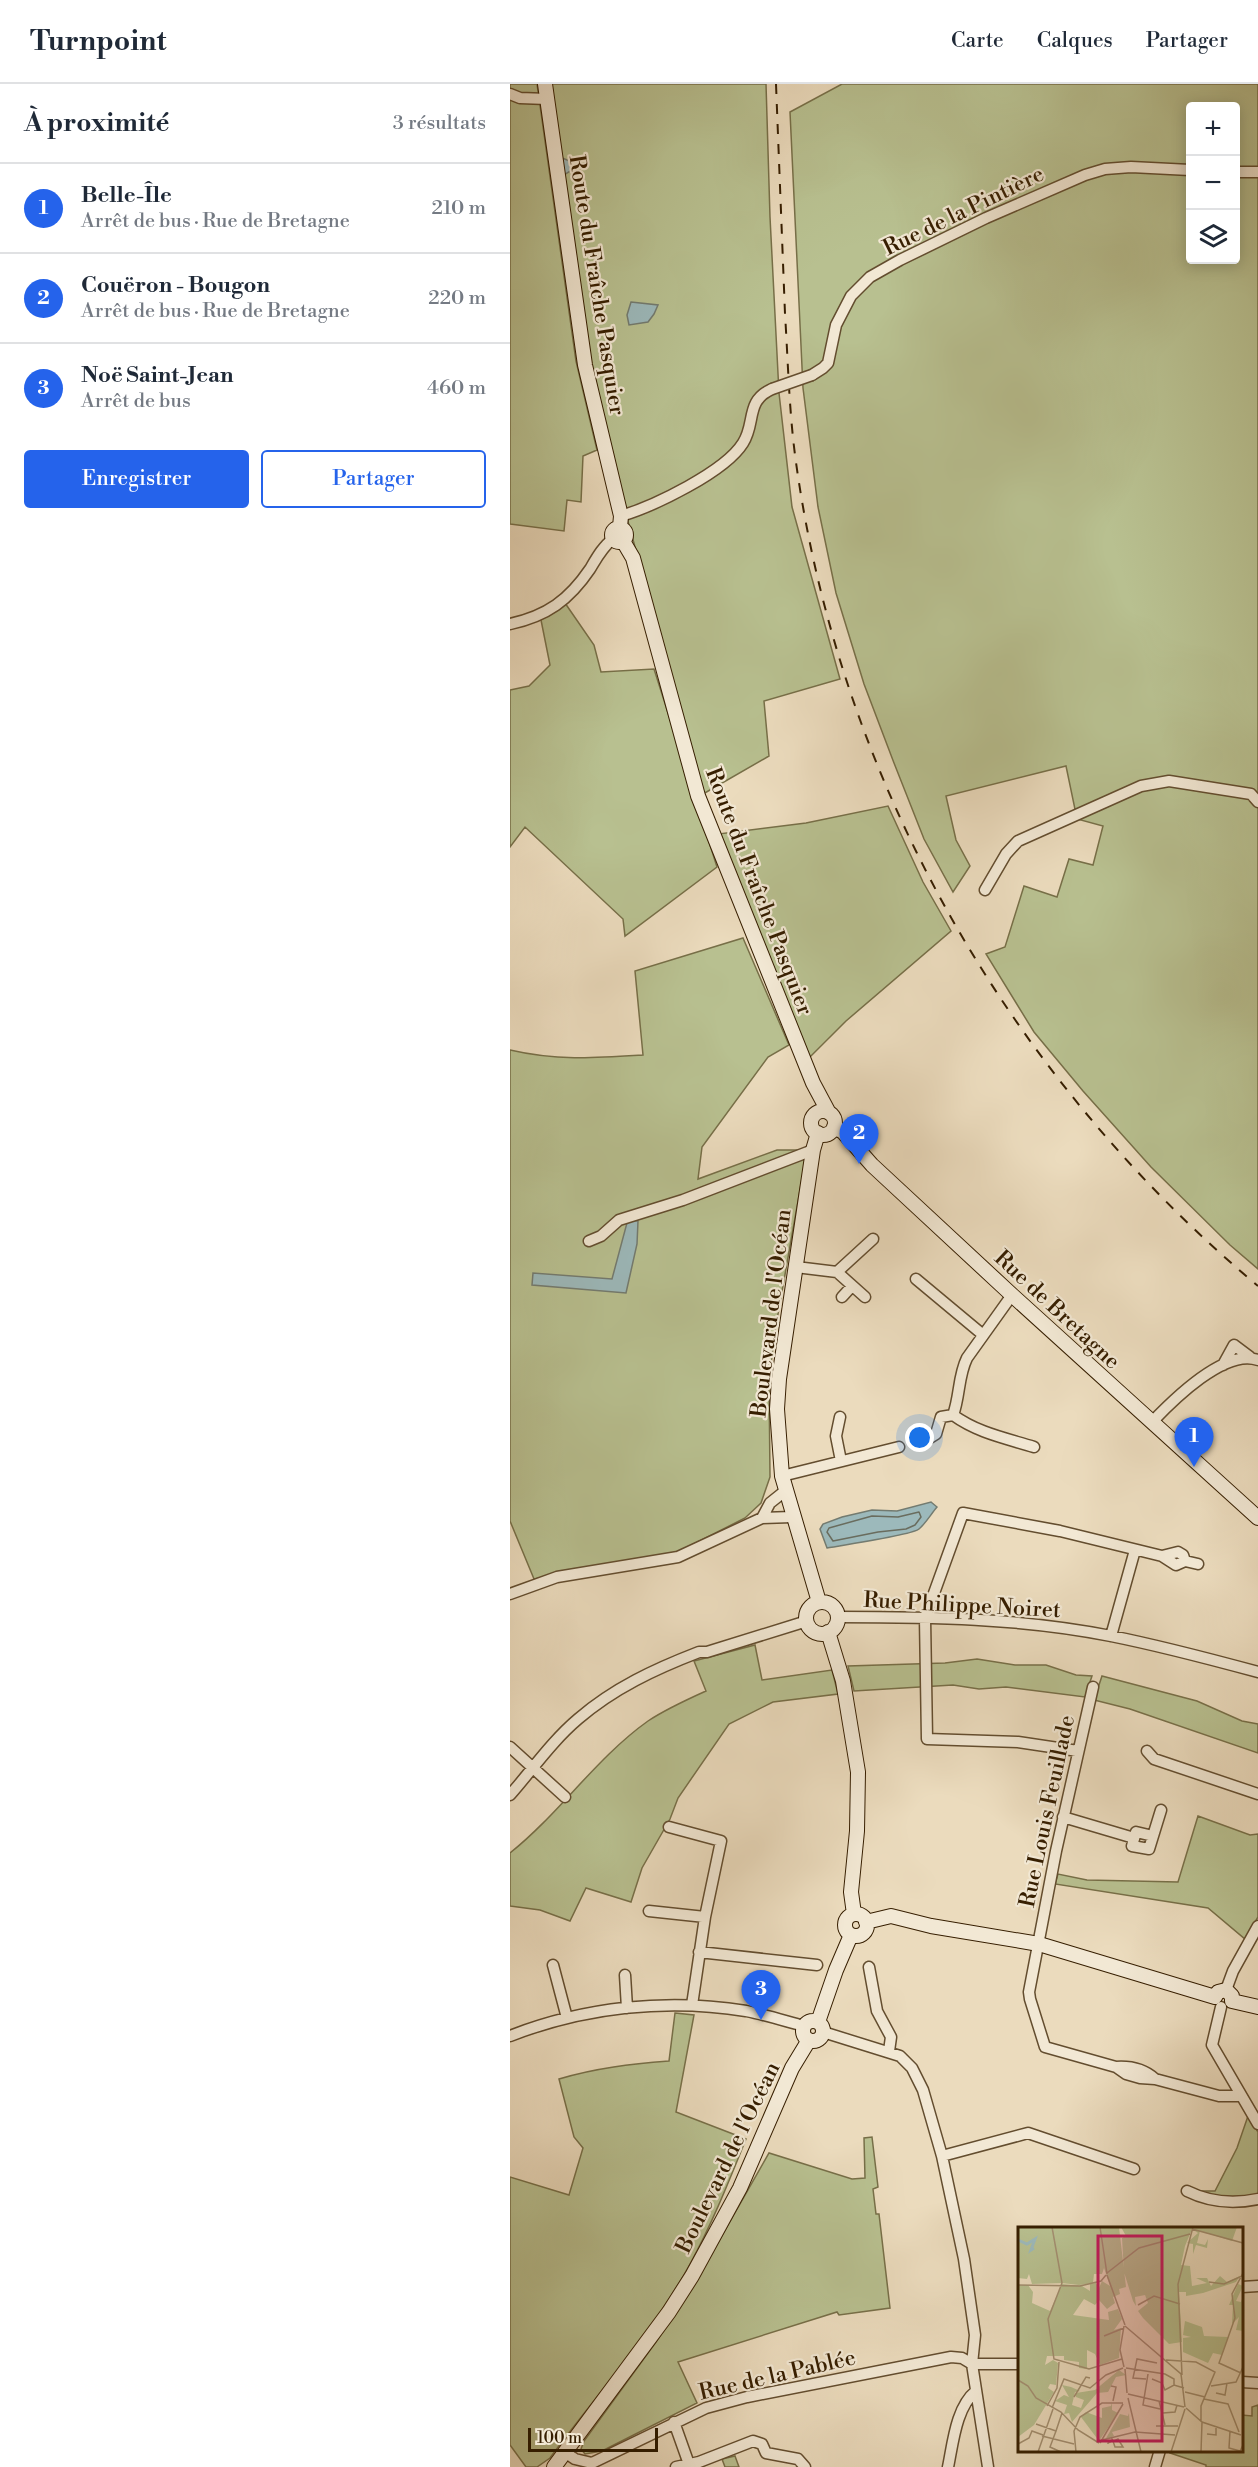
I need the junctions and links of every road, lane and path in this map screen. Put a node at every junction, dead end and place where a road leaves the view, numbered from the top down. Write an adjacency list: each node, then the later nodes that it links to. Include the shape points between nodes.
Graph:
1 (545, 84): 3 (main road, Route du Fraîche Pasquier)
2 (510, 94): 3 (street)
3 (547, 99): 7 (main road, Route du Fraîche Pasquier, via 585,365)
4 (1186, 170): 7 (street, Rue de la Pintière, bridge, via 1131,167 1084,175 986,218 870,277 851,296 836,325 828,363 812,375 762,393 756,400 744,442 730,458 644,509)
5 (1240, 172): 6 (street)
6 (1258, 172)
7 (620, 531): 8 (street, via 562,602 546,613); 11 (main road, Route du Fraîche Pasquier, via 633,558 705,815)
8 (510, 624)
9 (1258, 802): 10 (street, via 1251,794 1169,781 1142,786 1018,841)
10 (985, 890)
11 (813, 1083): 12 (main road, Route du Fraîche Pasquier); 13 (main road, Route du Fraîche Pasquier)
12 (829, 1113): 13 (main road); 14 (main road)
13 (814, 1115): 15 (main road, via 812,1124)
14 (834, 1127): 15 (main road, via 829,1133); 23 (main road, Rue de Bretagne)
15 (818, 1133): 16 (main road, Boulevard de l'Océan)
16 (813, 1150): 18 (street, via 619,1220 601,1236); 19 (main road, Boulevard de l'Océan)
17 (873, 1239): 20 (street)
18 (588, 1241)
19 (796, 1267): 20 (street); 36 (main road, Boulevard de l'Océan, via 778,1389 777,1439)
20 (837, 1272): 22 (street)
21 (916, 1280): 26 (street)
22 (852, 1286): 24 (street); 25 (street)
23 (1012, 1295): 26 (street); 31 (main road, Rue de Bretagne)
24 (842, 1297)
25 (865, 1297)
26 (982, 1334): 29 (street, via 963,1366)
27 (1254, 1359): 28 (street); 28 (street, via 1234,1345)
28 (1223, 1365): 31 (street, via 1199,1378)
29 (953, 1415): 32 (street, via 941,1417 936,1434); 34 (street, via 984,1433)
30 (840, 1417): 35 (street, via 836,1436)
31 (1152, 1422): 40 (main road, Rue de Bretagne)
32 (928, 1439)
33 (898, 1447): 35 (street)
34 (1034, 1447)
35 (841, 1461): 36 (street)
36 (782, 1476): 37 (main road, Boulevard de l'Océan)
37 (786, 1491): 38 (main road, Boulevard de l'Océan); 39 (street, via 770,1503)
38 (792, 1517): 39 (street); 44 (main road, Boulevard de l'Océan)
39 (762, 1518): 43 (street, via 678,1557 557,1577)
40 (1258, 1518)
41 (1135, 1550): 42 (street, via 1162,1556 1178,1552 1185,1561); 46 (street, via 963,1513); 49 (street)
42 (1198, 1564)
43 (510, 1594)
44 (819, 1602): 45 (main road, via 832,1605); 47 (main road, via 810,1607)
45 (838, 1617): 46 (street, Rue Philippe Noiret); 48 (main road, via 836,1626)
46 (925, 1618): 49 (street, Rue Philippe Noiret, via 990,1620); 53 (street, via 927,1739 1018,1742)
47 (807, 1621): 48 (main road, via 815,1632); 55 (street, via 699,1652 653,1670 609,1695 577,1720)
48 (828, 1632): 63 (main road, via 843,1681 858,1773 851,1892)
49 (1111, 1636): 50 (street, Rue Philippe Noiret)
50 (1258, 1672)
51 (1093, 1688): 53 (street, Rue Louis Feuillade)
52 (510, 1747): 55 (street)
53 (1078, 1751): 60 (street, Rue Louis Feuillade)
54 (1147, 1751): 56 (street, via 1154,1759)
55 (533, 1768): 57 (street); 58 (street)
56 (1258, 1794)
57 (510, 1795)
58 (565, 1797)
59 (1161, 1810): 60 (street, via 1149,1849 1132,1846 1134,1838)
60 (1064, 1817): 68 (street, Rue Louis Feuillade)
61 (669, 1827): 64 (street, via 721,1841 722,1852)
62 (650, 1911): 64 (street)
63 (854, 1914): 65 (main road); 67 (main road, via 845,1923)
64 (705, 1917): 69 (street)
65 (866, 1922): 67 (main road, via 864,1932); 68 (main road, via 891,1916)
66 (1258, 1926): 74 (street, via 1233,1971)
67 (851, 1935): 79 (main road, Boulevard de l'Océan)
68 (1038, 1944): 74 (main road); 82 (street, Rue Louis Feuillade, via 1029,1992 1045,2047 1116,2067 1126,2074 1219,2096)
69 (699, 1952): 71 (street); 75 (street)
70 (554, 1965): 78 (street)
71 (817, 1965)
72 (869, 1967): 81 (street, via 877,2011 891,2037)
73 (625, 1975): 77 (street)
74 (1224, 1999): 76 (main road); 82 (street, via 1212,2045)
75 (692, 2005): 77 (street); 79 (street, via 748,2012)
76 (1258, 2007)
77 (627, 2008): 78 (street)
78 (567, 2018): 80 (street)
79 (814, 2030): 81 (street); 97 (main road, Boulevard de l'Océan, via 792,2068 740,2188 692,2276)
80 (510, 2036)
81 (889, 2051): 84 (street, via 905,2060 917,2077)
82 (1240, 2096): 83 (street)
83 (1258, 2124)
84 (942, 2156): 85 (street, via 1028,2133); 90 (street, via 969,2293 975,2335)
85 (1134, 2169)
86 (1187, 2191): 87 (street, via 1207,2200)
87 (1258, 2199)
88 (1258, 2286): 89 (street)
89 (1243, 2287)
90 (972, 2364): 91 (street, Rue de la Pablée); 94 (street); 95 (street, Rue de la Pablée, via 951,2357 747,2397 705,2408)
91 (1018, 2364)
92 (1243, 2382): 93 (street)
93 (1258, 2383)
94 (976, 2391): 102 (street, via 963,2407); 103 (street)
95 (674, 2422): 97 (street, Rue de la Pablée, via 592,2463); 98 (street)
96 (1160, 2452): 104 (street)
97 (566, 2453): 99 (main road, Boulevard de l'Océan)
98 (689, 2466): 100 (street); 101 (street, via 753,2441 762,2444 766,2453 798,2459)
99 (554, 2467)
100 (676, 2467)
101 (805, 2467)
102 (948, 2467)
103 (988, 2467)
104 (1155, 2467)

